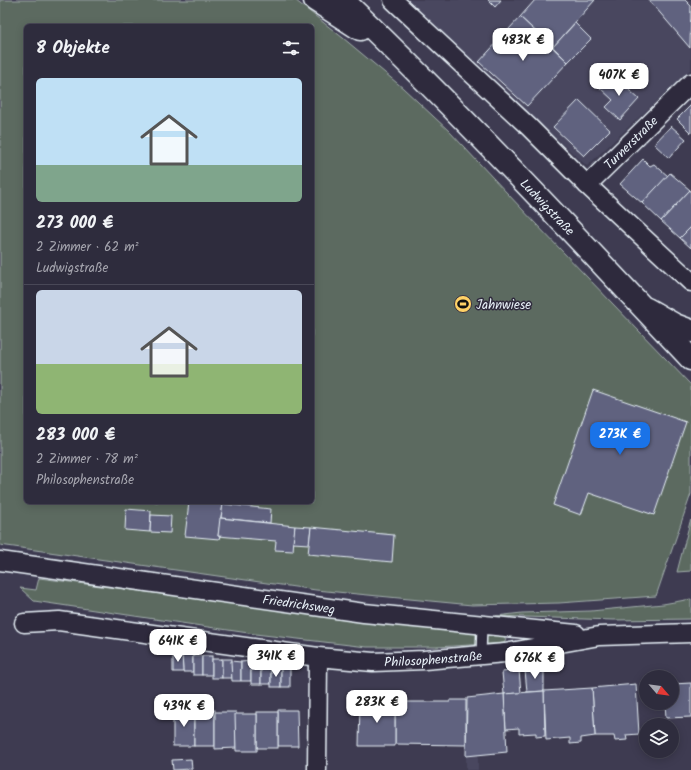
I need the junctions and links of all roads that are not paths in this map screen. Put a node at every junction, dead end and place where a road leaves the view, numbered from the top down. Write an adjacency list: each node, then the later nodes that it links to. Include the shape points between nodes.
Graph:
1 (316, 0): 4 (main road, Ludwigstraße)
2 (343, 0): 4 (main road, Ludwigstraße)
3 (393, 0): 6 (street)
4 (402, 57): 8 (main road, Ludwigstraße)
5 (691, 83): 6 (street, Turnerstraße)
6 (587, 185): 7 (street)
7 (691, 282)
8 (642, 306): 9 (main road); 10 (main road, Ludwigstraße)
9 (691, 331)
10 (691, 359)
11 (0, 561): 13 (street, Friedrichsweg, via 364,613)
12 (24, 623): 17 (street, Philosophenstraße, via 59,621)
13 (482, 625): 15 (street, Friedrichsweg); 16 (lane)
14 (691, 633): 15 (street, Philosophenstraße)
15 (599, 636): 16 (street, Philosophenstraße)
16 (482, 655): 17 (street, Philosophenstraße, via 373,662)
17 (318, 657): 18 (street)
18 (317, 770)

